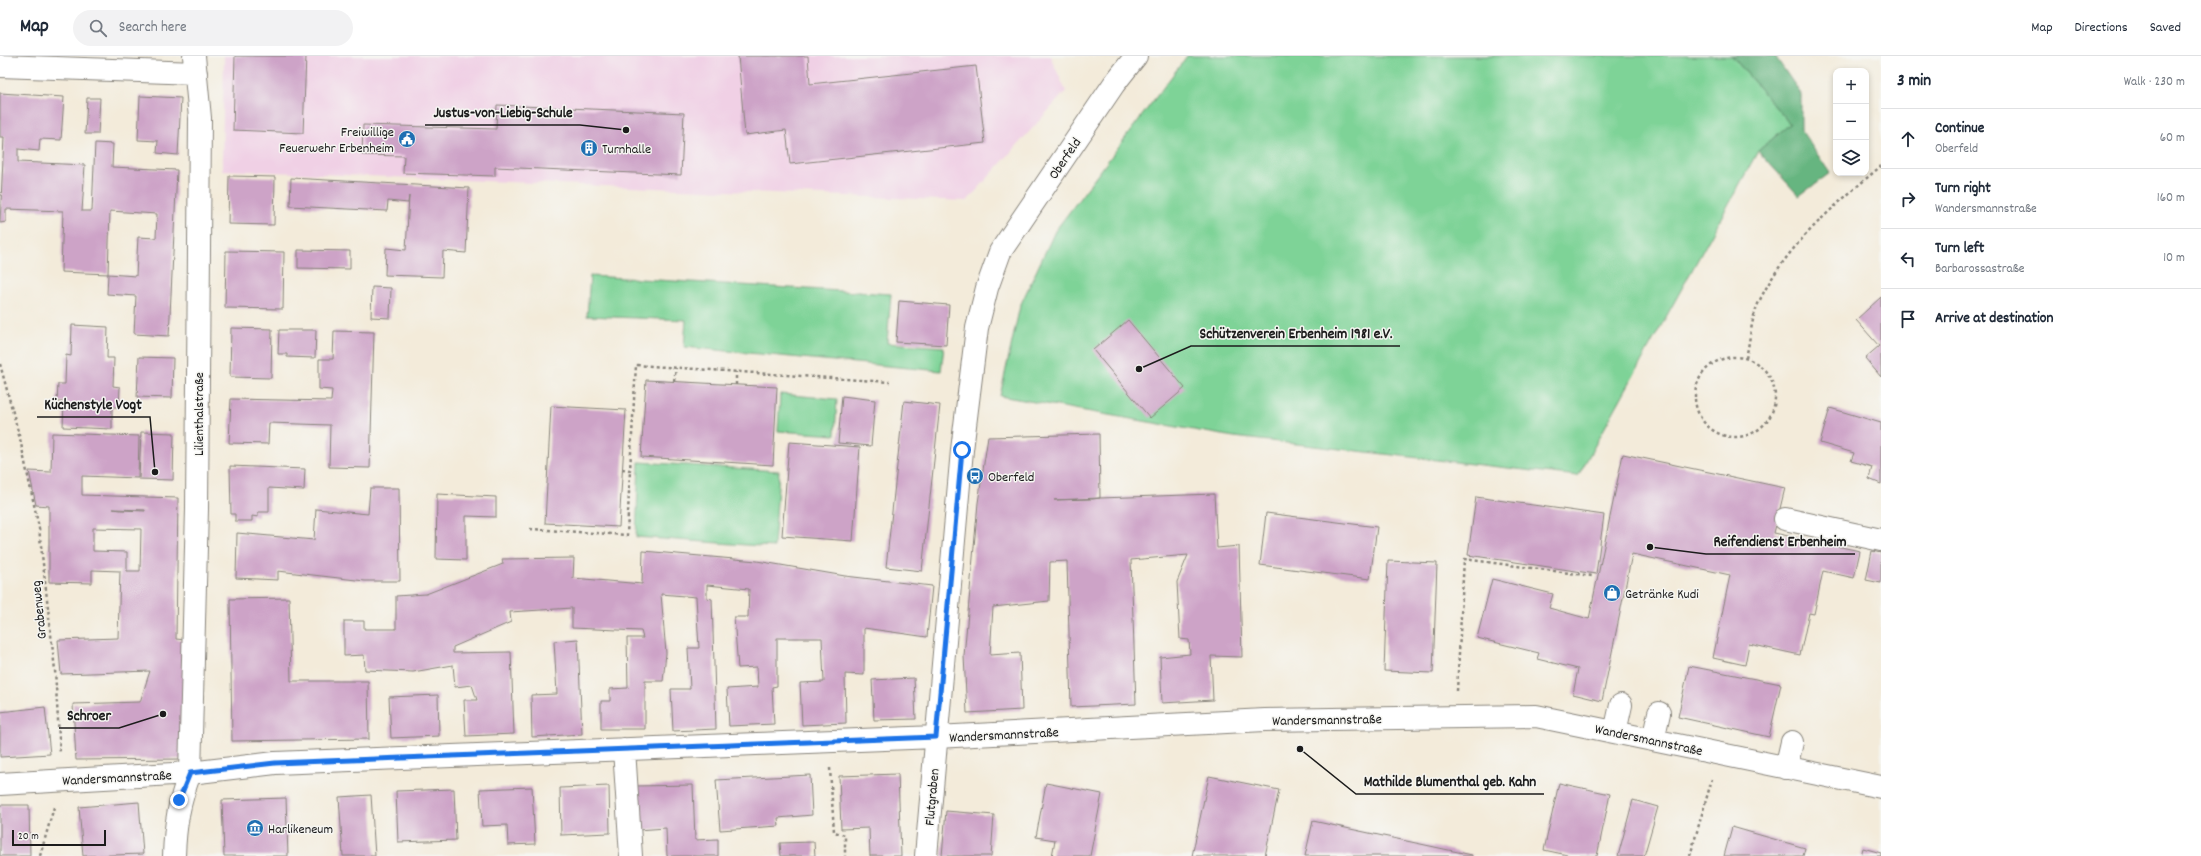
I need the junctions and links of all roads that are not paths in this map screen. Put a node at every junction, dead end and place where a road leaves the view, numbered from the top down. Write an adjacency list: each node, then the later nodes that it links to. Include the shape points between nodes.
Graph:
1 (1136, 56): 9 (street, Oberfeld, via 1114,84 1000,252 987,288 977,328 968,394)
2 (195, 64): 3 (street); 14 (street, Lilienthalstraße, via 200,118 198,509)
3 (0, 66)
4 (1785, 519): 5 (street)
5 (1881, 540)
6 (1621, 705): 8 (street)
7 (1659, 713): 10 (street)
8 (1615, 732): 9 (street, Wandersmannstraße, via 1536,716 1265,720); 10 (street, Wandersmannstraße)
9 (936, 737): 12 (street, Wandersmannstraße); 19 (street, Flutgraben)
10 (1653, 740): 13 (street, Wandersmannstraße)
11 (1792, 742): 13 (street)
12 (624, 749): 14 (street, Wandersmannstraße, via 275,763); 18 (street)
13 (1786, 768): 16 (street, Wandersmannstraße)
14 (190, 773): 15 (street, Wandersmannstraße); 17 (street, via 179,800 174,831)
15 (0, 784)
16 (1881, 787)
17 (174, 856)
18 (631, 856)
19 (926, 856)

